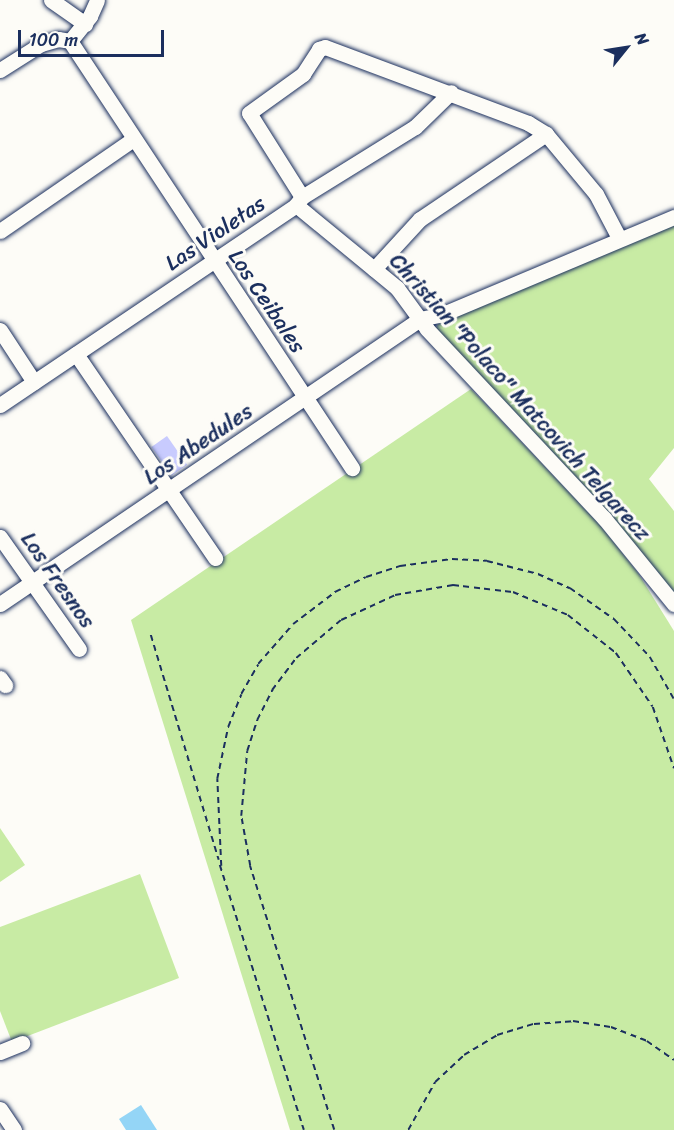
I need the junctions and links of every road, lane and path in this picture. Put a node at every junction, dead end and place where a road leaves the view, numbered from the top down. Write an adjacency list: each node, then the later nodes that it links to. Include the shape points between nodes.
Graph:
1 (51, 0): 3 (street)
2 (97, 0): 3 (street)
3 (85, 24): 4 (street)
4 (68, 40): 5 (street, via 41,44); 8 (street, Los Ceibales)
5 (0, 70)
6 (451, 92): 7 (street); 9 (street, Las Violetas, via 415,127); 9 (street, Christian "Polaco" Matcovich Telgarecz, via 325,47 319,49 303,74 249,113)
7 (546, 134): 12 (street, via 596,194); 14 (street, via 420,219)
8 (132, 140): 11 (street); 13 (street, Los Ceibales)
9 (299, 201): 13 (street, Las Violetas); 14 (street, Christian "Polaco" Matcovich Telgarecz)
10 (674, 217): 12 (street)
11 (0, 231)
12 (619, 238): 15 (street, via 443,314)
13 (213, 262): 17 (street, Las Violetas); 19 (street, Los Ceibales)
14 (374, 269): 15 (street, Christian "Polaco" Matcovich Telgarecz, via 406,299)
15 (420, 319): 19 (street, Los Abedules); 27 (street, Christian "Polaco" Matcovich Telgarecz, via 604,518)
16 (0, 330): 18 (street)
17 (75, 354): 18 (street, Las Violetas); 22 (street)
18 (34, 382): 20 (street, Las Violetas)
19 (306, 398): 21 (street, Los Ceibales); 22 (street, Los Abedules)
20 (0, 405)
21 (352, 468)
22 (170, 490): 24 (street); 25 (street, Los Abedules)
23 (0, 537): 25 (street, Los Fresnos)
24 (215, 558)
25 (32, 583): 26 (street, Los Abedules); 29 (street, Los Fresnos)
26 (0, 604)
27 (674, 604)
28 (151, 635): 32 (path)
29 (79, 649)
30 (674, 699): 32 (path, via 650,657 627,631 600,607 554,581 521,568 470,560 426,561 383,571 335,592 306,612 280,636 249,679 234,710 220,761 216,814)
31 (674, 768): 39 (path, via 653,707 616,653 568,615 513,592 453,585 395,595 341,620 296,658 272,690 257,720 242,783 241,816 250,866)
32 (220, 866): 38 (path)
33 (22, 1043): 34 (street)
34 (0, 1052)
35 (674, 1060): 40 (path, via 647,1041 611,1027 573,1021 534,1024 497,1035 464,1055 435,1082)
36 (0, 1109): 37 (street)
37 (14, 1130)
38 (304, 1130)
39 (334, 1130)
40 (408, 1130)

